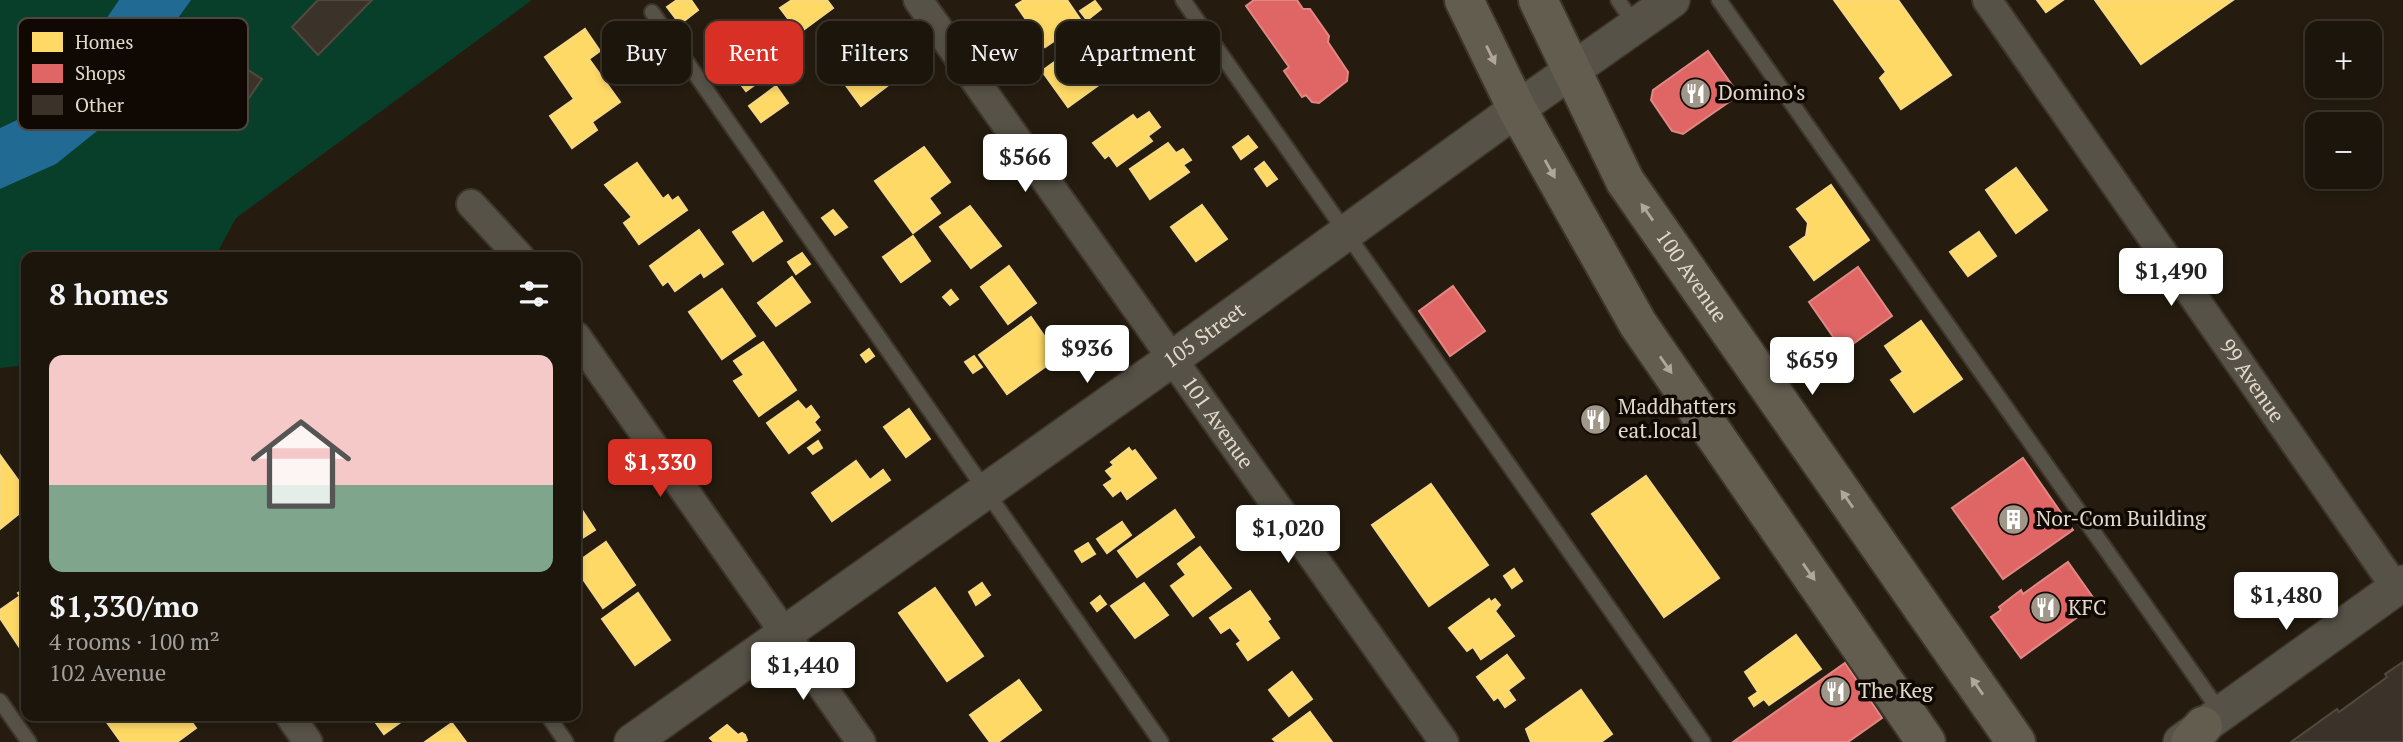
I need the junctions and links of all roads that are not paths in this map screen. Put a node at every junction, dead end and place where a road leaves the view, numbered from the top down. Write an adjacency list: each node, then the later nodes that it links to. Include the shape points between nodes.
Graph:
1 (918, 0): 16 (street, 101 Avenue)
2 (1183, 0): 13 (lane)
3 (1464, 0): 11 (main road, one-way to 11)
4 (1538, 0): 10 (main road, 100 Avenue)
5 (1672, 0): 9 (street, 105 Street)
6 (1719, 0): 23 (lane)
7 (1987, 0): 18 (street, 99 Avenue)
8 (652, 12): 17 (lane)
9 (1627, 13): 10 (street, 105 Street)
10 (1572, 73): 11 (street, 105 Street); 33 (main road, 100 Avenue, one-way to 10, via 1625,181)
11 (1517, 109): 13 (street, 105 Street); 32 (main road, one-way to 32, via 1638,324)
12 (471, 204): 14 (street)
13 (1346, 233): 16 (street, 105 Street); 31 (lane)
14 (515, 252)
15 (581, 343): 19 (street)
16 (1172, 359): 17 (street, 105 Street); 30 (street, 101 Avenue)
17 (986, 491): 19 (street, 105 Street); 29 (lane)
18 (2400, 586): 23 (street)
19 (785, 634): 27 (street, 105 Street); 28 (street)
20 (0, 701): 24 (lane)
21 (293, 721): 25 (street)
22 (551, 721): 26 (lane)
23 (2198, 731)
24 (29, 742)
25 (308, 742)
26 (566, 742)
27 (632, 742)
28 (861, 742)
29 (1161, 742)
30 (1444, 742)
31 (1703, 742)
32 (1926, 742)
33 (2016, 742)

